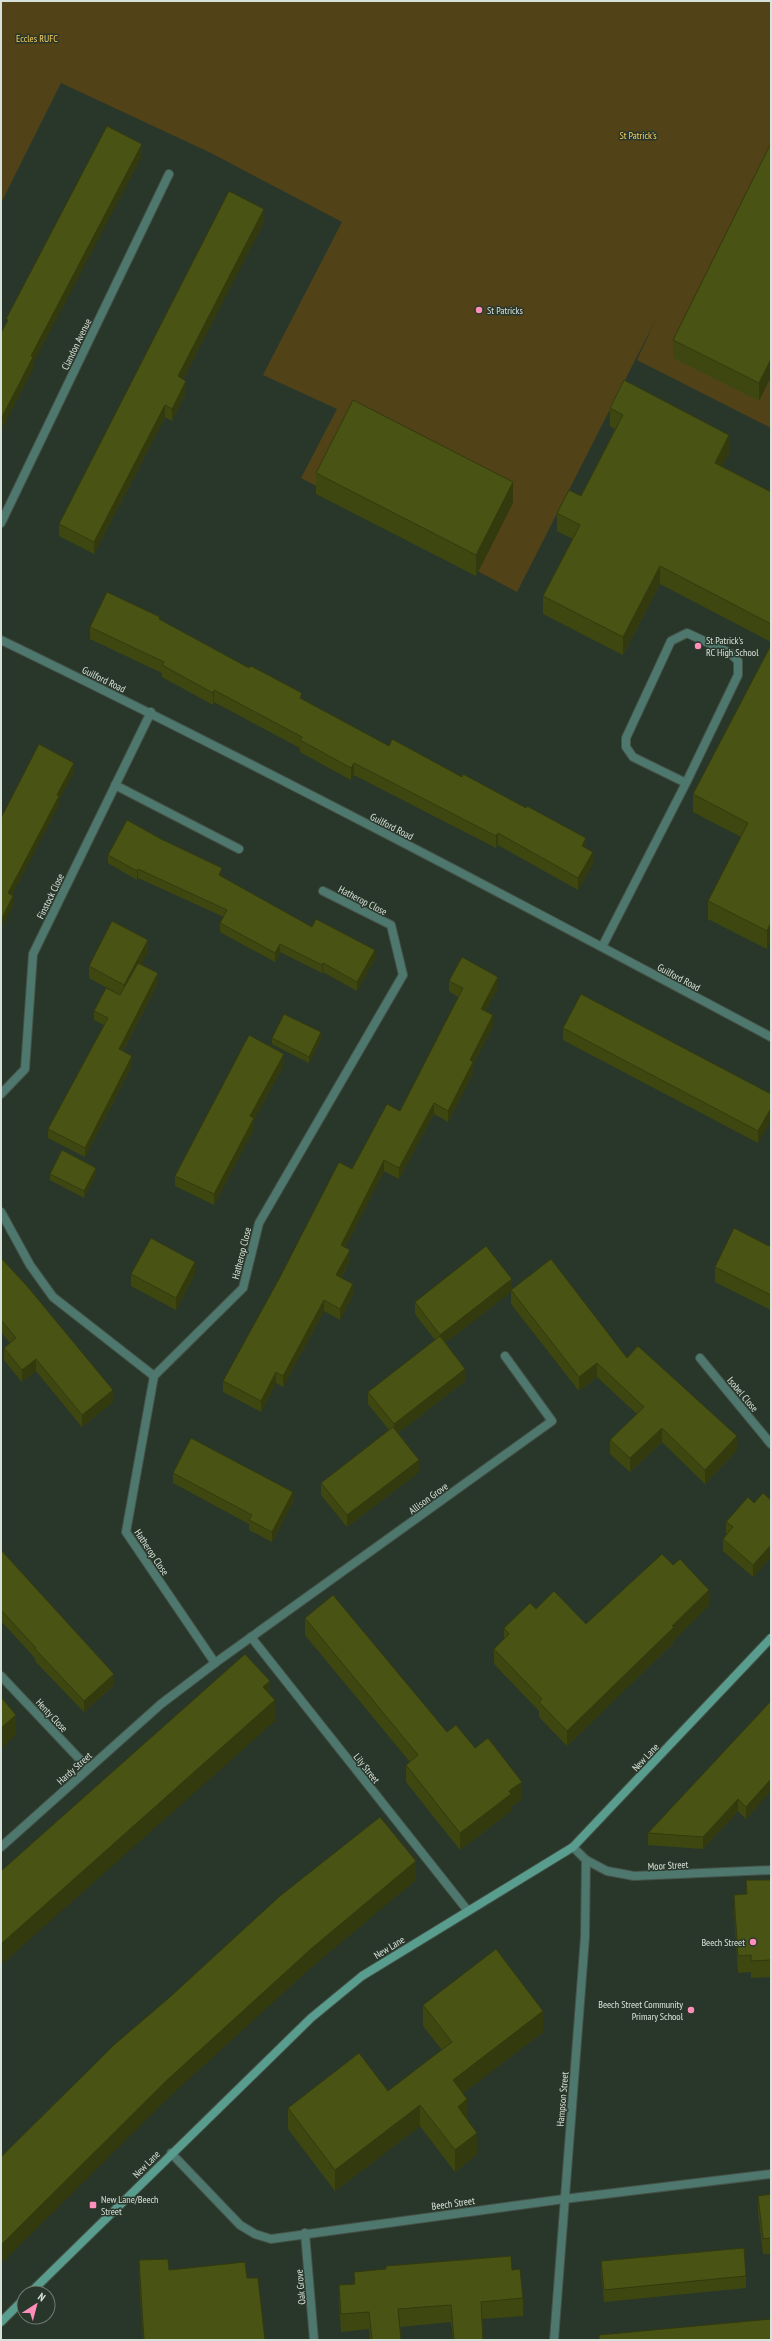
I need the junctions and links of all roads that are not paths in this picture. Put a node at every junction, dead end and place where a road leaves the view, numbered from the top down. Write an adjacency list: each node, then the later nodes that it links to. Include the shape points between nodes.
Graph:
1 (170, 174): 2 (street, Clandon Avenue)
2 (1, 523)
3 (1, 640): 4 (street, Guilford Road)
4 (151, 712): 6 (street, Finstock Close); 9 (street, Guilford Road)
5 (686, 782): 5 (street, via 738,675 738,661 730,653 687,633 672,641 626,738 626,747 633,757); 9 (street)
6 (115, 785): 7 (street); 11 (street, Finstock Close, via 33,954 25,1069)
7 (239, 849)
8 (323, 890): 15 (street, Hatherop Close, via 391,925 403,974 259,1223 243,1288)
9 (602, 947): 10 (street, Guilford Road)
10 (771, 1037)
11 (1, 1094)
12 (1, 1212): 15 (street, via 30,1265 53,1297)
13 (505, 1356): 17 (street, Allison Grove, via 552,1421)
14 (700, 1358): 16 (street, Isobel Close)
15 (154, 1376): 19 (street, Hatherop Close, via 126,1532)
16 (771, 1444)
17 (251, 1637): 19 (street); 26 (street, Lily Street)
18 (771, 1638): 23 (street, New Lane)
19 (215, 1663): 21 (street, Hardy Street, via 161,1704)
20 (1, 1676): 21 (street, Henty Close)
21 (88, 1768): 22 (street, Hardy Street)
22 (1, 1847)
23 (573, 1847): 24 (street, Moor Street); 26 (street, New Lane)
24 (586, 1860): 25 (street, Moor Street, via 608,1871 634,1876); 29 (street, Hampson Street, via 585,1937)
25 (771, 1870)
26 (468, 1911): 27 (street, New Lane, via 362,1976 310,2018)
27 (171, 2153): 30 (street, Beech Street, via 240,2225 255,2234 272,2239); 31 (street, New Lane)
28 (771, 2174): 29 (street, Beech Street)
29 (564, 2199): 30 (street, Beech Street); 35 (street, Hampson Street)
30 (305, 2233): 34 (street, Oak Grove)
31 (38, 2285)
32 (16, 2307): 33 (street)
33 (1, 2322)
34 (314, 2340)
35 (554, 2340)

